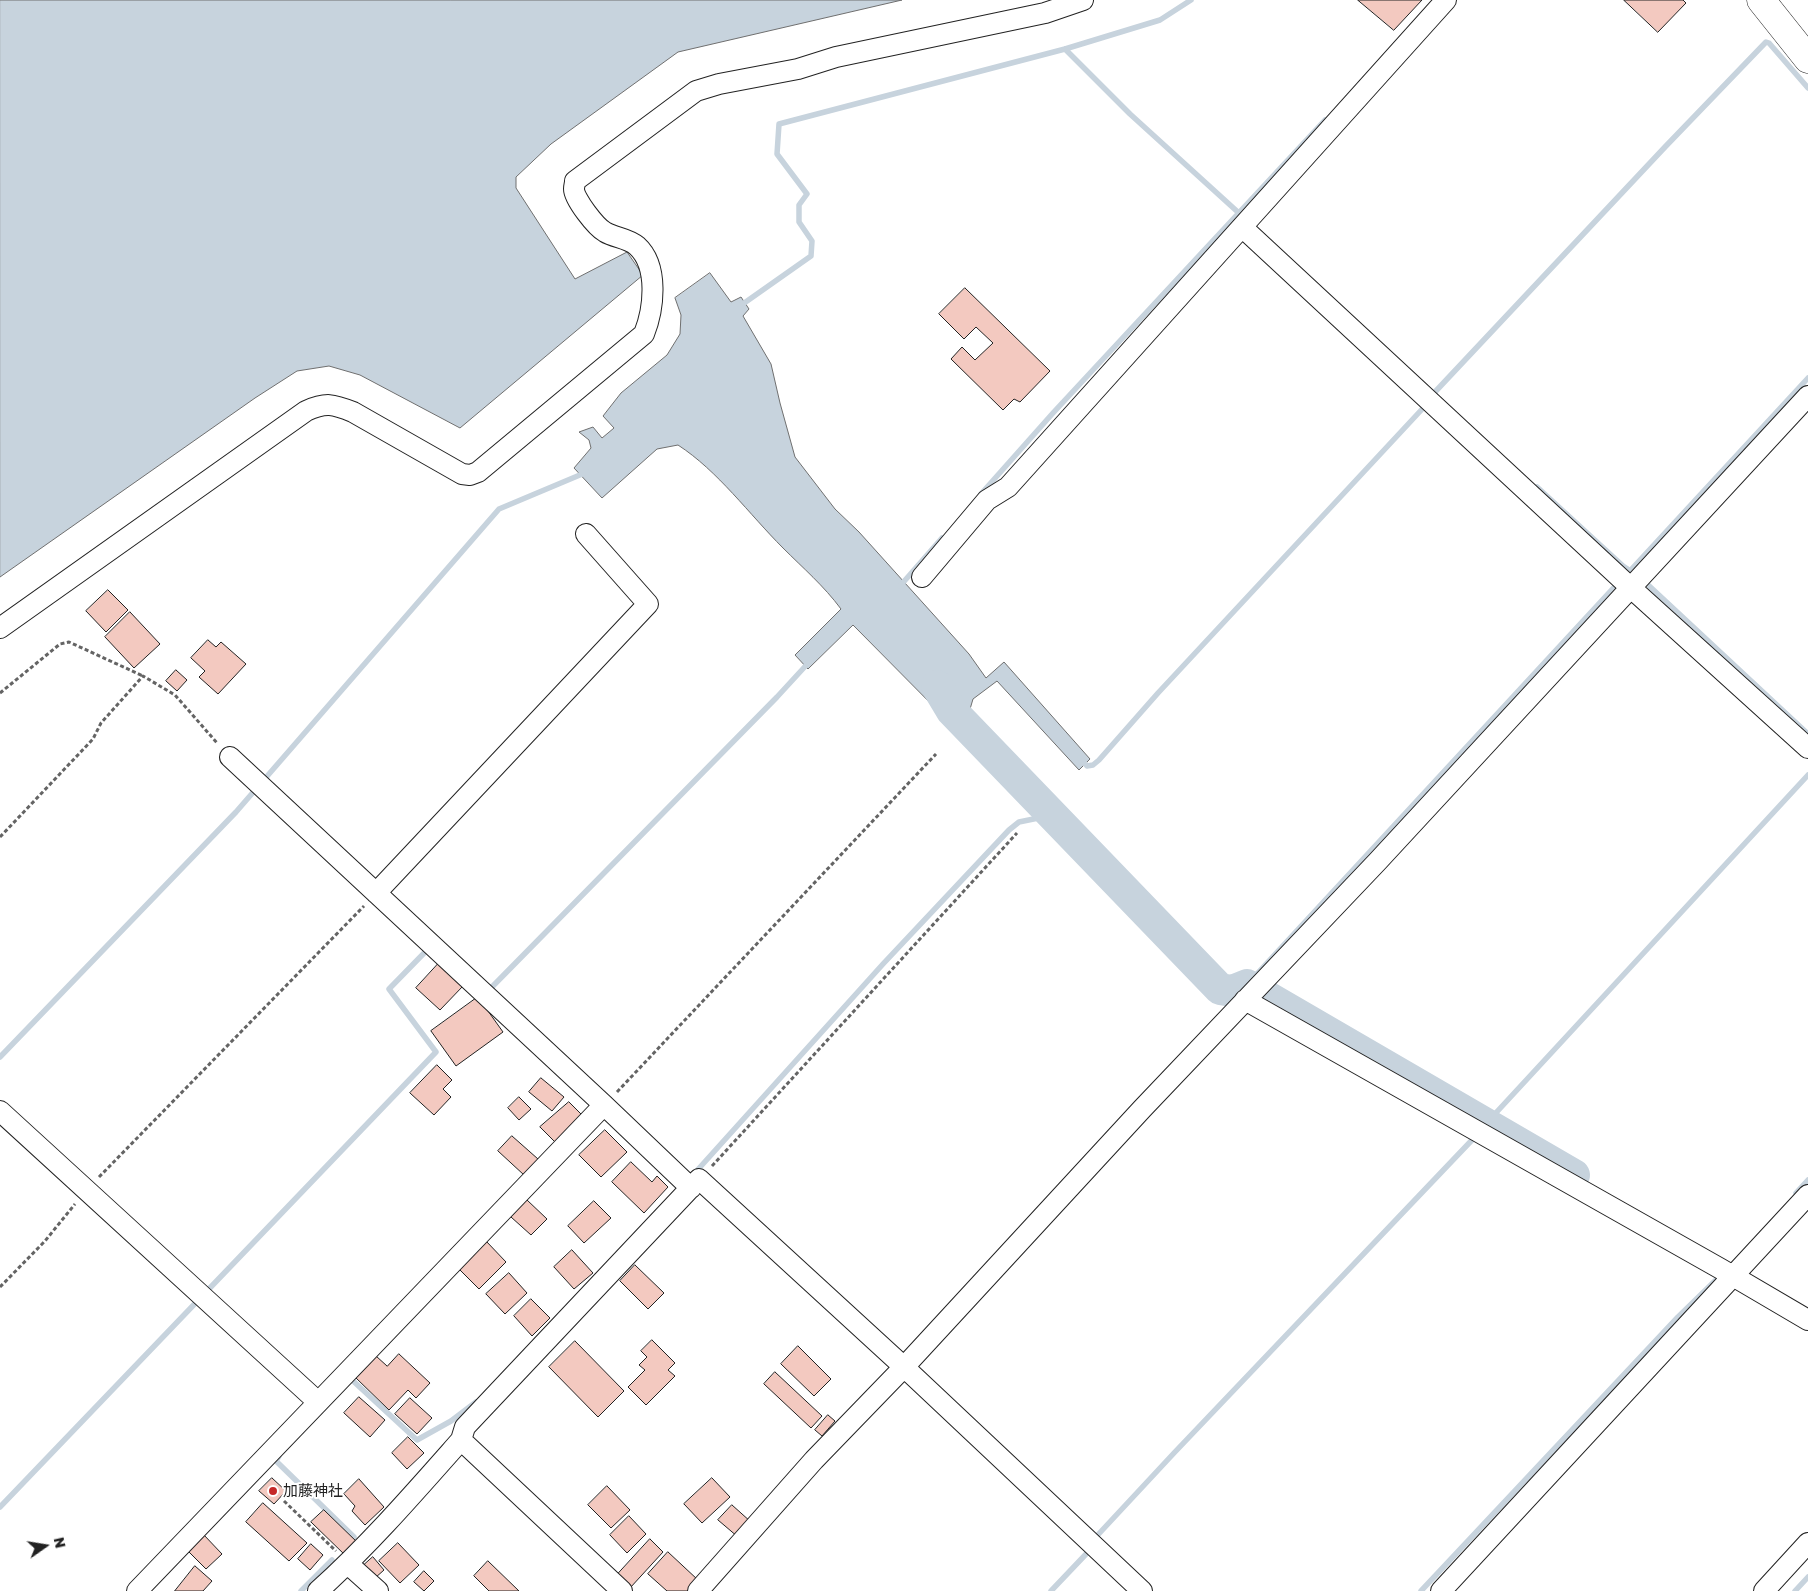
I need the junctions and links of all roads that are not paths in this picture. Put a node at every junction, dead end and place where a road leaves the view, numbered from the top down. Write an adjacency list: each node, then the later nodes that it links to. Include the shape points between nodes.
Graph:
1 (1083, 0): 10 (street, via 1045,13 836,57 798,69 696,91 575,181 576,196 597,227 638,247 651,269 652,304 644,334 478,472 470,476 462,474 353,412 335,405 319,405 306,411)
2 (1446, 0): 5 (street)
3 (1761, 0): 4 (highway)
4 (1808, 59)
5 (1242, 227): 8 (street, via 1008,487 988,500); 9 (street)
6 (1808, 396): 9 (street)
7 (586, 534): 13 (street, via 648,604)
8 (922, 577)
9 (1630, 587): 11 (street); 14 (street)
10 (0, 628)
11 (1808, 748)
12 (230, 757): 13 (street)
13 (376, 893): 15 (street)
14 (1252, 994): 19 (street); 21 (street)
15 (604, 1105): 17 (street); 22 (street)
16 (0, 1111): 22 (street)
17 (690, 1184): 21 (street); 23 (street, via 465,1427)
18 (1808, 1195): 19 (street)
19 (1733, 1271): 20 (street); 32 (street)
20 (1808, 1320)
21 (904, 1367): 30 (street, via 814,1460); 31 (street)
22 (318, 1402): 26 (street)
23 (461, 1440): 25 (street); 29 (street)
24 (1808, 1543): 33 (street)
25 (348, 1564): 27 (street); 28 (street)
26 (137, 1591)
27 (318, 1591)
28 (378, 1591)
29 (622, 1591)
30 (698, 1591)
31 (1142, 1591)
32 (1440, 1591)
33 (1764, 1591)

